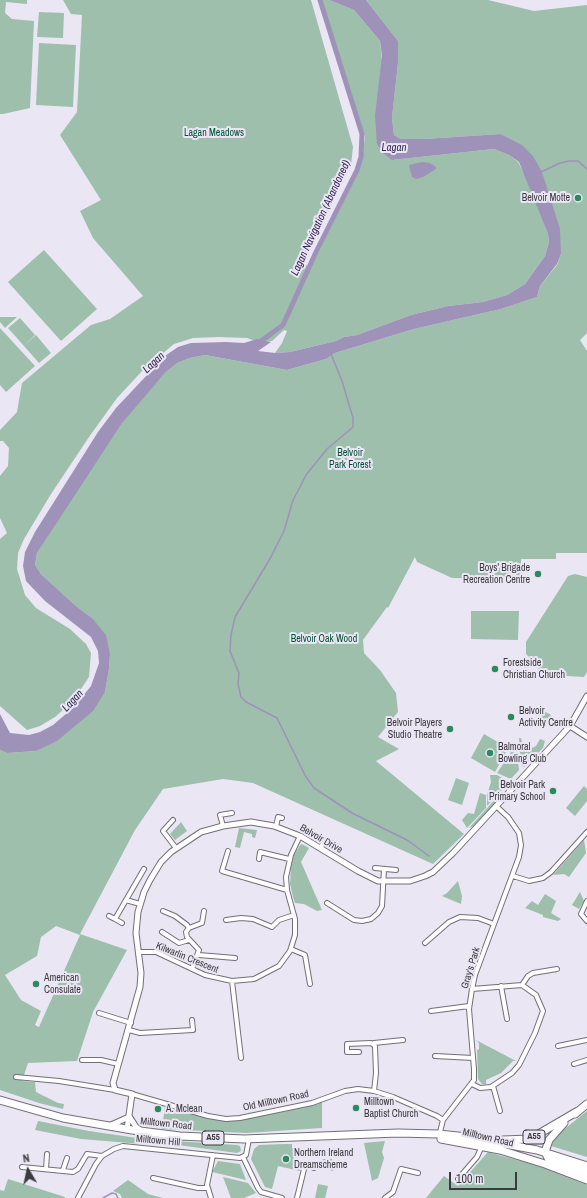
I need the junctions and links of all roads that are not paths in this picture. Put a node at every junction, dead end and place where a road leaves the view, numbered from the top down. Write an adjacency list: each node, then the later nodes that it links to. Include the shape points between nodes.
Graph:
1 (587, 696): 2 (street, Belvoir Drive)
2 (570, 726): 3 (street); 4 (street, Belvoir Drive)
3 (587, 738)
4 (496, 806): 22 (street, Gray's Park, via 508,817 519,833 521,844); 23 (street, Belvoir Drive, via 433,872 410,880)
5 (232, 813): 8 (street, via 220,815)
6 (282, 818): 9 (street, via 278,817)
7 (173, 820): 13 (street, via 163,831)
8 (223, 826): 9 (street, Belvoir Drive, via 250,822); 13 (street, Belvoir Drive, via 201,832)
9 (276, 827): 11 (street, Belvoir Drive)
10 (587, 832): 22 (street, via 543,878 529,881)
11 (300, 836): 14 (street, Belvoir Drive); 17 (street, Kilwarlin Crescent)
12 (338, 847): 14 (street, via 326,840)
13 (176, 848): 28 (street, Belvoir Drive, via 156,869)
14 (320, 848): 23 (street, Belvoir Drive, via 370,878)
15 (228, 851): 24 (street, via 222,871)
16 (259, 859): 17 (street, via 260,852)
17 (289, 859): 24 (street, Kilwarlin Crescent)
18 (375, 868): 20 (street)
19 (144, 869): 25 (street)
20 (384, 869): 21 (street); 23 (street)
21 (396, 870)
22 (513, 876): 37 (street, Gray's Park)
23 (383, 882): 27 (street, via 382,906 371,919 354,920 332,909)
24 (287, 890): 31 (street, Kilwarlin Crescent)
25 (126, 900): 28 (street); 33 (street)
26 (587, 901): 35 (street, via 581,914)
27 (327, 903)
28 (140, 904): 43 (street, Belvoir Drive, via 136,933)
29 (163, 911): 38 (street, via 187,924)
30 (204, 911): 38 (street, via 202,922)
31 (294, 915): 34 (street, via 279,920 272,927 253,919); 42 (street, Kilwarlin Crescent, via 296,927)
32 (110, 916): 33 (street)
33 (115, 919): 36 (street)
34 (226, 920)
35 (587, 921)
36 (122, 923)
37 (494, 924): 41 (street, via 471,917 460,917 449,922); 52 (street, Gray's Park)
38 (188, 928): 40 (street, via 186,932)
39 (162, 932): 40 (street, via 179,942)
40 (189, 940): 44 (street, via 198,948)
41 (425, 943)
42 (291, 948): 48 (street, Kilwarlin Crescent, via 283,962 268,973 254,979); 49 (street, via 305,955)
43 (139, 952): 46 (street, Kilwarlin Crescent, via 156,952); 58 (street, Belvoir Drive, via 140,987)
44 (199, 955): 45 (street); 46 (street)
45 (235, 958)
46 (192, 969): 48 (street, Kilwarlin Crescent, via 213,978)
47 (556, 969): 50 (street, via 533,973)
48 (232, 981): 66 (street)
49 (310, 984)
50 (522, 985): 51 (street); 74 (street, via 529,988 539,1000 542,1016 519,1065)
51 (501, 986): 52 (street); 56 (street)
52 (472, 989): 53 (street, Gray's Park)
53 (469, 1006): 54 (street); 67 (street, Gray's Park)
54 (431, 1011)
55 (99, 1013): 58 (street)
56 (507, 1019)
57 (192, 1020): 59 (street, via 193,1030 140,1033)
58 (130, 1024): 59 (street, Belvoir Drive)
59 (129, 1030): 70 (street, Belvoir Drive)
60 (403, 1040): 62 (street)
61 (587, 1040): 63 (street)
62 (374, 1043): 64 (street, via 347,1044 347,1052); 76 (street)
63 (558, 1046)
64 (359, 1052)
65 (435, 1056): 67 (street)
66 (241, 1058)
67 (473, 1058): 73 (street, Gray's Park)
68 (82, 1060): 70 (street, via 101,1060)
69 (587, 1060): 71 (street)
70 (118, 1064): 75 (street, Belvoir Drive)
71 (574, 1064)
72 (16, 1077): 75 (street, Old Milltown Road)
73 (472, 1084): 74 (street, via 486,1088); 83 (street)
74 (493, 1086): 80 (street)
75 (115, 1090): 77 (street, Old Milltown Road)
76 (374, 1091): 77 (street, Old Milltown Road, via 345,1091 312,1103 226,1119); 83 (street, Old Milltown Road, via 393,1096)
77 (132, 1094): 82 (street)
78 (0, 1100): 84 (highway, Milltown Road / A55, via 63,1118)
79 (587, 1104): 81 (highway, A55)
80 (500, 1111)
81 (578, 1111): 89 (highway, A55, via 530,1139); 90 (highway, A55, via 554,1133)
82 (129, 1116): 84 (street); 85 (street); 86 (street)
83 (443, 1120): 87 (street)
84 (106, 1126): 85 (highway, Milltown Road / A55)
85 (127, 1129): 86 (highway, Milltown Road / A55)
86 (143, 1132): 88 (highway, Milltown Road / A55)
87 (439, 1136): 88 (highway, Milltown Road / A55, via 374,1133); 89 (highway, Milltown Road / A55)
88 (249, 1139): 94 (street, via 248,1150)
89 (482, 1143): 90 (highway, Milltown Road / A55); 104 (street, via 476,1157); 105 (highway, Milltown Road / A55)
90 (544, 1152): 96 (highway, Milltown Road / A55); 102 (highway, via 548,1158)
91 (47, 1154): 99 (street)
92 (213, 1155): 93 (street, Milltown Hill, via 123,1146 114,1148); 94 (street, Milltown Hill); 106 (street)
93 (102, 1156): 100 (street, via 90,1153 78,1169 73,1172); 108 (street)
94 (243, 1157): 107 (street, via 257,1187)
95 (67, 1158): 100 (street)
96 (587, 1166)
97 (22, 1167): 99 (street)
98 (314, 1168): 111 (street, via 305,1165)
99 (46, 1169): 100 (street)
100 (63, 1170)
101 (418, 1172): 112 (street, via 401,1169 393,1192)
102 (587, 1173)
103 (153, 1178): 106 (street)
104 (458, 1179)
105 (587, 1180)
106 (207, 1188): 109 (street)
107 (268, 1196): 110 (street)
108 (78, 1198)
109 (211, 1198)
110 (282, 1198)
111 (297, 1198)
112 (385, 1198)

